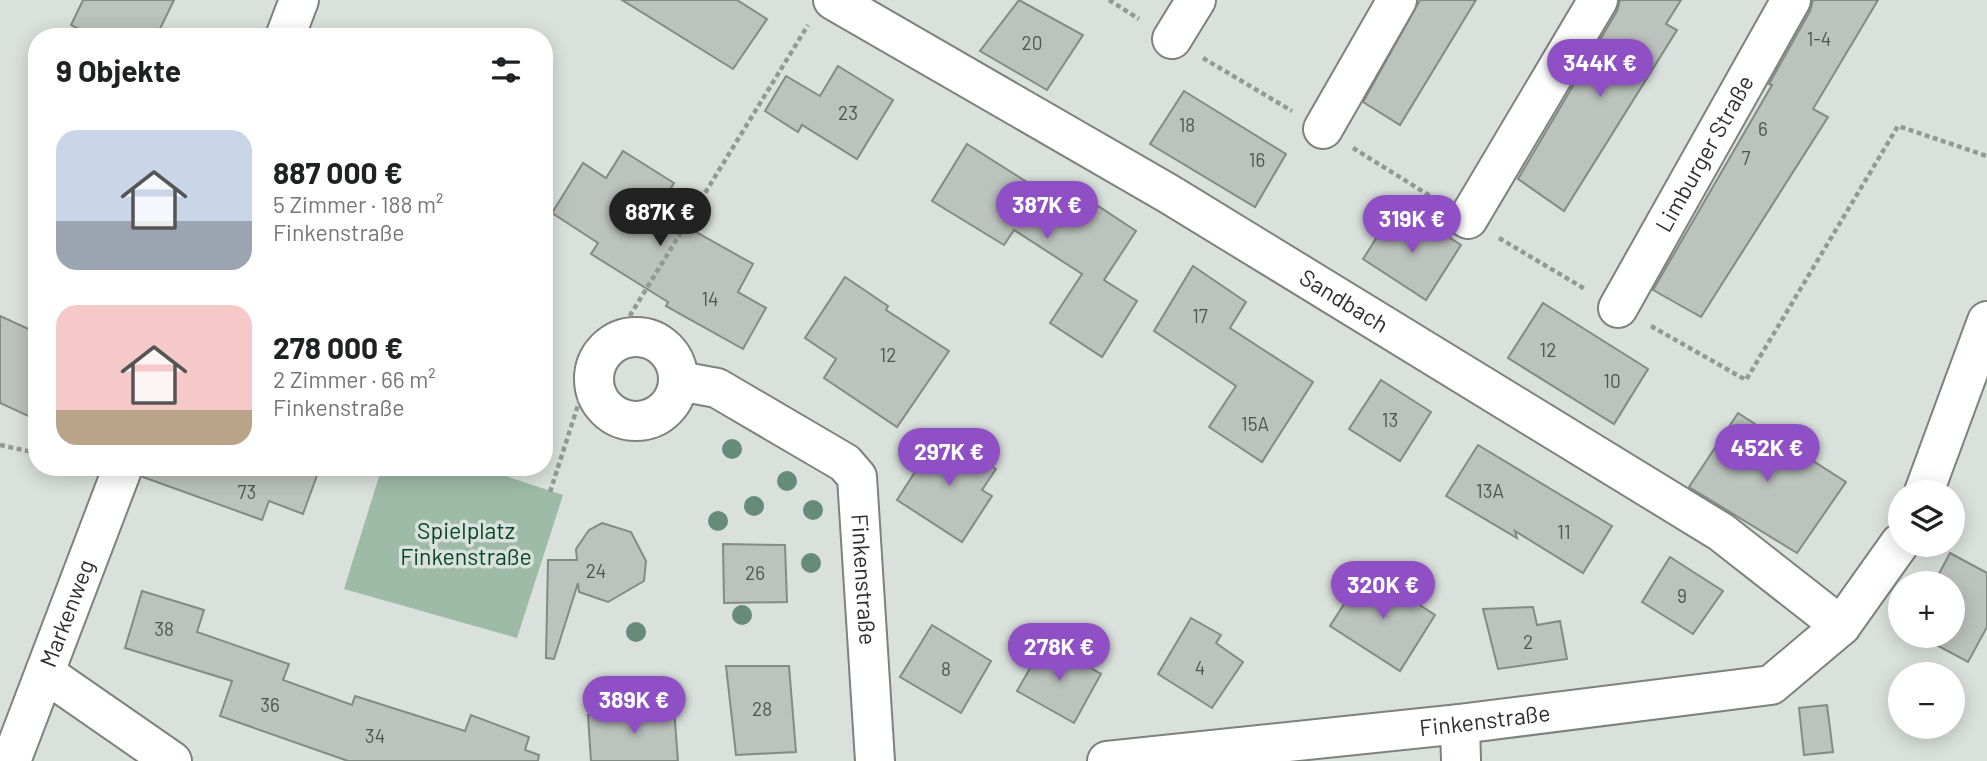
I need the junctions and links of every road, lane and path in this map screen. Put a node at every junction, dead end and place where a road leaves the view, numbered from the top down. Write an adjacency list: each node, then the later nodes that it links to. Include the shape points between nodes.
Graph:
1 (299, 0): 8 (street)
2 (1109, 0): 9 (path)
3 (1196, 0): 9 (street)
4 (1397, 0): 10 (street)
5 (1598, 0): 12 (street)
6 (1791, 0): 13 (street, Limburger Straße)
7 (821, 11): 15 (path, via 626,322); 24 (street, Sandbach, via 1169,194 1720,532)
8 (288, 28)
9 (1172, 39): 10 (path)
10 (1323, 129): 12 (path)
11 (1987, 156): 13 (path, via 1898,126 1746,380)
12 (1468, 219): 13 (path)
13 (1618, 308)
14 (1987, 321): 21 (street)
15 (622, 340): 16 (street, via 645,337 666,348); 17 (street, via 602,355 596,366)
16 (679, 381): 17 (street, via 671,405 660,415 635,422 610,413); 29 (street, Finkenstraße, via 717,388 845,463 857,477)
17 (595, 391): 22 (path, via 579,402)
18 (0, 444): 19 (path)
19 (28, 451)
20 (120, 476): 25 (street, Markenweg)
21 (1928, 480)
22 (550, 492)
23 (1891, 557): 24 (street, Finkenstraße)
24 (1841, 625): 26 (street, Finkenstraße, via 1771,685)
25 (45, 673): 27 (street, Markenweg); 28 (street)
26 (1461, 743): 30 (street, Finkenstraße)
27 (11, 761)
28 (172, 761)
29 (875, 761)
30 (1107, 761)

